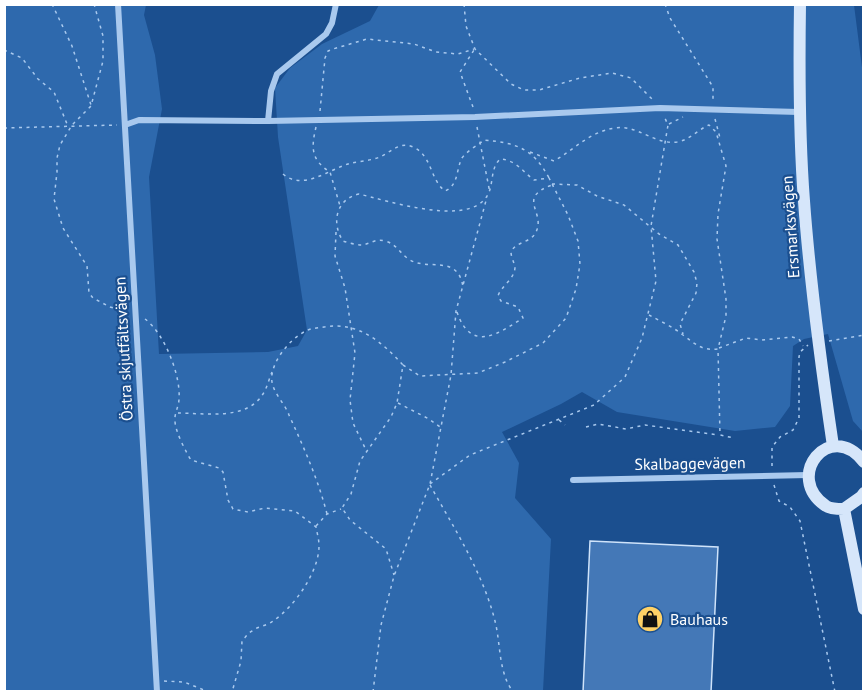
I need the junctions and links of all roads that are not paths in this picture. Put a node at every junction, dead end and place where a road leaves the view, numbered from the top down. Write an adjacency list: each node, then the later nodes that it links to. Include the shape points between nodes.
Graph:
1 (118, 4): 6 (street, Östra skjutfältsvägen)
2 (336, 4): 5 (street, via 326,34 277,74)
3 (800, 4): 4 (main road, Ersmarksvägen)
4 (799, 112): 5 (street, via 660,108); 7 (main road, Ersmarksvägen, via 813,302)
5 (268, 121): 6 (street, via 139,120)
6 (125, 125): 14 (street, Östra skjutfältsvägen)
7 (833, 446): 8 (main road, via 858,454); 9 (main road, via 810,462)
8 (864, 462)
9 (808, 475): 10 (street, Skalbaggevägen); 12 (main road, via 815,494 827,507)
10 (573, 480)
11 (864, 493): 12 (main road)
12 (844, 510): 13 (main road)
13 (864, 609)
14 (157, 692)

